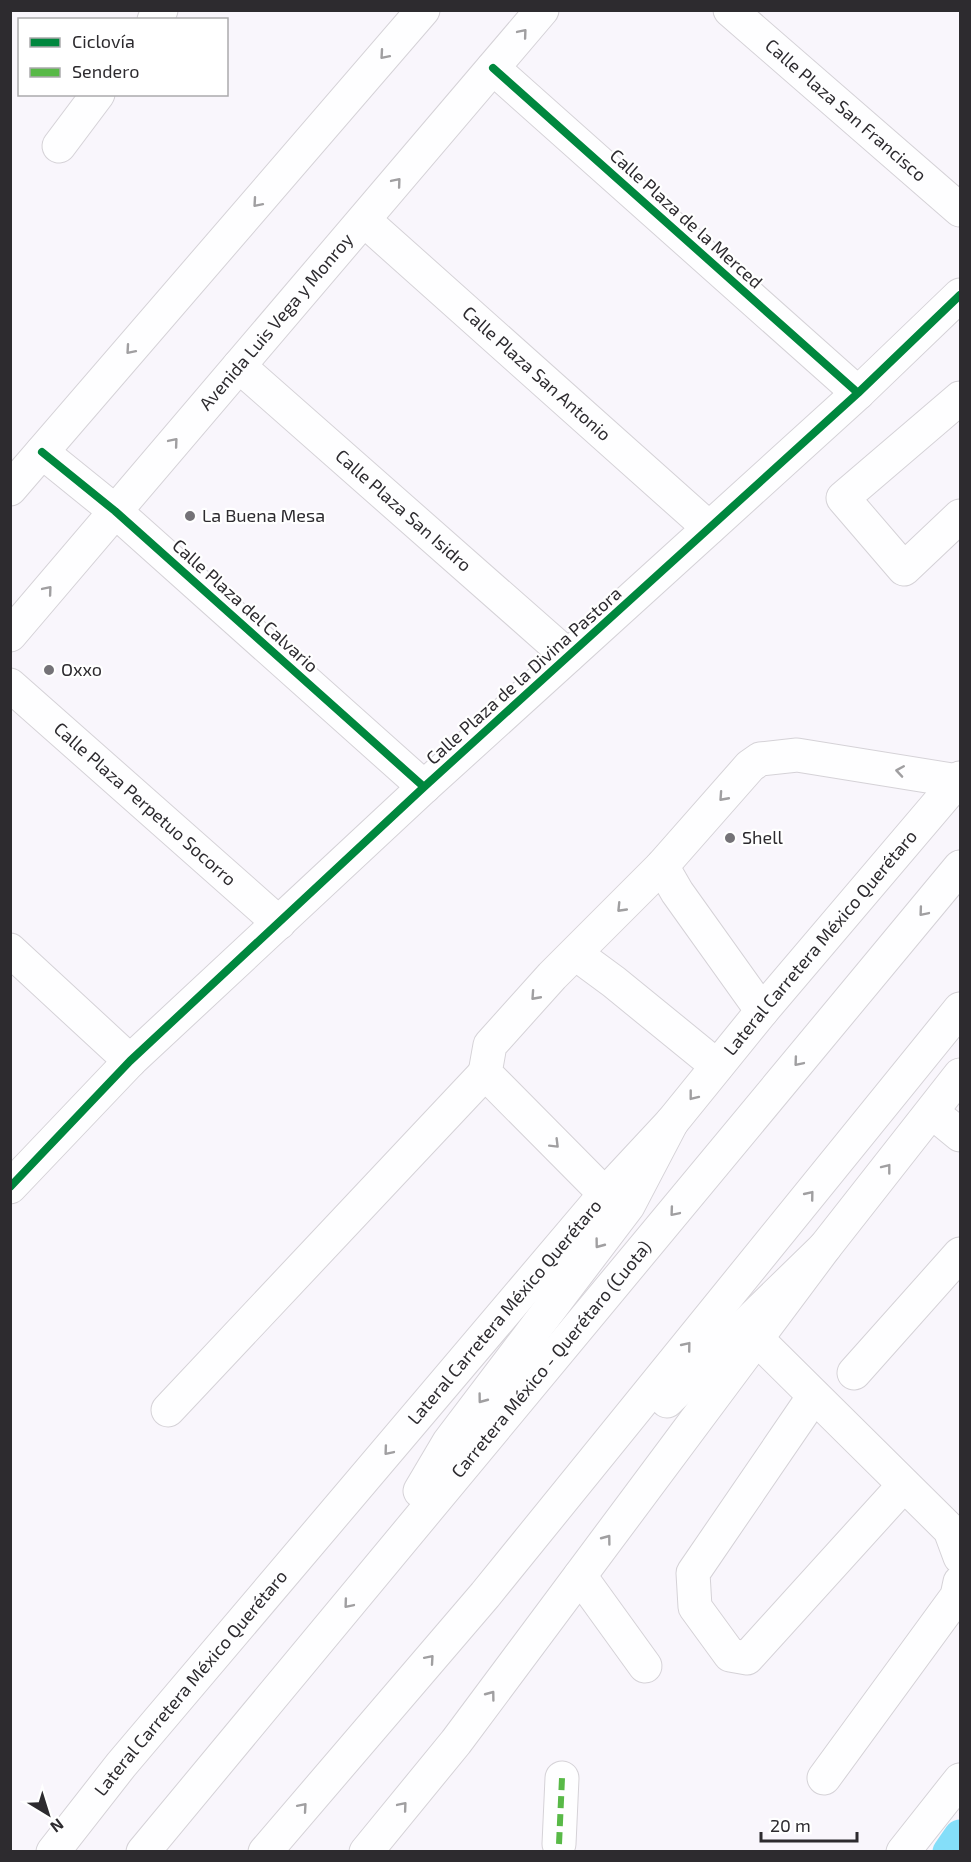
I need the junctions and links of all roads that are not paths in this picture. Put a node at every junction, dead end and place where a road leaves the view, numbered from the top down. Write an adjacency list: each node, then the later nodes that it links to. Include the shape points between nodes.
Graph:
1 (423, 10): 13 (main road, one-way to 13)
2 (542, 10): 4 (main road, Avenida Luis Vega y Monroy, one-way to 2)
3 (730, 10): 7 (main road, Calle Plaza San Francisco)
4 (493, 68): 8 (main road, Avenida Luis Vega y Monroy, one-way to 4); 11 (main road, Calle Plaza de la Merced)
5 (96, 96): 6 (main road)
6 (58, 147)
7 (960, 210)
8 (364, 220): 10 (main road, Avenida Luis Vega y Monroy); 17 (main road, Calle Plaza San Antonio)
9 (960, 294): 11 (main road, Calle Plaza de la Divina Pastora)
10 (238, 366): 15 (main road, Avenida Luis Vega y Monroy, one-way to 10); 19 (main road, Calle Plaza San Isidro)
11 (858, 393): 17 (main road, Calle Plaza de la Divina Pastora)
12 (960, 398): 16 (main road, via 843,498 904,569)
13 (42, 452): 14 (main road); 15 (main road, Calle Plaza del Calvario)
14 (10, 489)
15 (115, 511): 18 (main road, Avenida Luis Vega y Monroy, one-way to 15); 22 (main road, Calle Plaza del Calvario)
16 (960, 516)
17 (709, 528): 19 (main road, Calle Plaza de la Divina Pastora)
18 (10, 635)
19 (568, 656): 22 (main road, Calle Plaza de la Divina Pastora)
20 (10, 685): 25 (main road, Calle Plaza Perpetuo Socorro)
21 (959, 779): 23 (main road, one-way to 23, via 797,755 760,759); 29 (main road, Lateral Carretera México Querétaro)
22 (424, 787): 25 (main road, Calle Plaza de la Divina Pastora)
23 (662, 866): 27 (main road, one-way to 27); 29 (main road)
24 (960, 867): 47 (main road, Carretera México - Querétaro (Cuota), one-way to 47)
25 (279, 923): 30 (main road, Calle Plaza de la Divina Pastora)
26 (10, 951): 30 (main road)
27 (576, 954): 31 (main road); 32 (main road, one-way to 32, via 490,1045)
28 (960, 1009): 50 (main road, one-way to 28)
29 (762, 1011): 31 (main road, Lateral Carretera México Querétaro)
30 (130, 1061): 37 (main road, Calle Plaza de la Divina Pastora)
31 (717, 1066): 35 (main road, Lateral Carretera México Querétaro, one-way to 35)
32 (484, 1073): 38 (main road, one-way to 38); 44 (main road)
33 (959, 1080): 34 (main road)
34 (932, 1112): 36 (main road); 39 (main road, one-way to 34)
35 (672, 1122): 38 (main road, Lateral Carretera México Querétaro); 47 (main road, one-way to 47, via 628,1206 449,1442)
36 (960, 1135)
37 (10, 1187)
38 (605, 1194): 56 (main road, Lateral Carretera México Querétaro, one-way to 56, via 121,1765)
39 (825, 1247): 41 (main road); 50 (main road, via 686,1380)
40 (960, 1254): 42 (main road)
41 (757, 1339): 43 (main road); 48 (main road, one-way to 41)
42 (854, 1373)
43 (814, 1396): 45 (main road); 45 (main road, via 693,1573 695,1607 730,1655 747,1658)
44 (168, 1410)
45 (904, 1485): 46 (main road, via 950,1530)
46 (960, 1557)
47 (370, 1576): 57 (main road, Carretera México - Querétaro (Cuota), one-way to 57)
48 (580, 1576): 51 (main road); 59 (main road, one-way to 48, via 456,1742)
49 (960, 1582): 53 (main road, via 957,1596)
50 (485, 1595): 58 (main road, one-way to 50)
51 (645, 1666)
52 (562, 1778): 55 (main road)
53 (824, 1778)
54 (960, 1780): 60 (main road)
55 (559, 1849)
56 (53, 1851)
57 (143, 1851)
58 (265, 1851)
59 (366, 1851)
60 (903, 1851)

